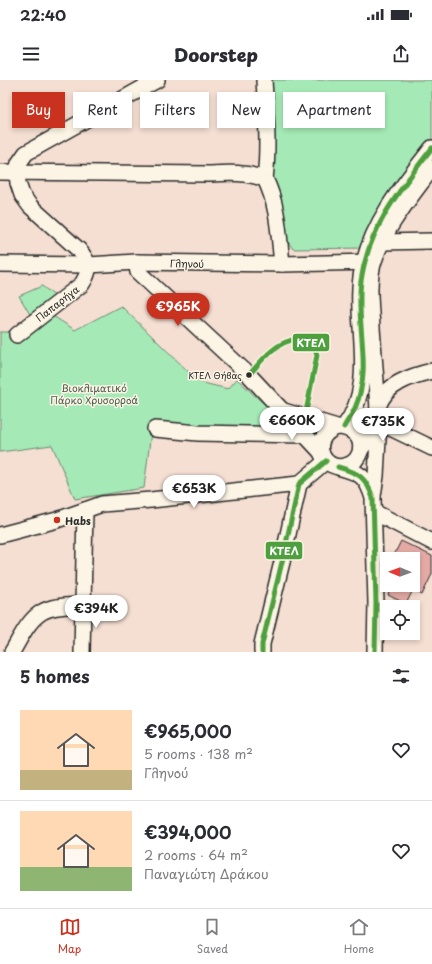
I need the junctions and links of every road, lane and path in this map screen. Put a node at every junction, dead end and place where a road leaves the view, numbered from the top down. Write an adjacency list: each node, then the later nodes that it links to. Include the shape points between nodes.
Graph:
1 (157, 80): 6 (street, via 26,153 19,163)
2 (264, 80): 7 (street, via 267,143)
3 (432, 148): 11 (street, via 386,210 376,228)
4 (432, 168): 9 (street, via 395,219)
5 (0, 172): 6 (street)
6 (17, 172): 7 (street, via 235,173); 14 (street, via 22,196 79,250)
7 (265, 179): 13 (street, via 277,220)
8 (432, 240): 9 (street)
9 (382, 242): 11 (street)
10 (136, 262): 13 (street, Γληνού); 14 (street, Γληνού); 17 (street, via 138,272)
11 (368, 262): 13 (street, Γληνού); 18 (street); 19 (street, via 360,287 362,386 359,399)
12 (0, 264): 14 (street, Γληνού)
13 (282, 264)
14 (88, 265): 15 (street, Παπαρήγα, via 88,275 82,284)
15 (16, 335)
16 (432, 371): 18 (street, via 417,374 394,385 388,391)
17 (284, 411): 19 (street); 21 (street)
18 (380, 418): 19 (street, via 362,417); 22 (street); 23 (street); 26 (street)
19 (344, 424): 23 (street, via 357,435); 24 (street, via 330,430 324,436 321,444)
20 (155, 429): 21 (street, via 198,433)
21 (305, 435): 24 (street)
22 (432, 448)
23 (360, 449): 24 (street, via 355,461 344,467)
24 (328, 460): 25 (street); 26 (street, via 363,477 369,486)
25 (299, 484): 27 (street, via 102,504); 33 (street)
26 (373, 505): 29 (street); 34 (street)
27 (85, 510): 28 (street); 30 (street)
28 (0, 535)
29 (432, 542)
30 (83, 605): 31 (street, via 54,607 42,612 30,622); 32 (street)
31 (12, 652)
32 (82, 652)
33 (262, 652)
34 (375, 652)

